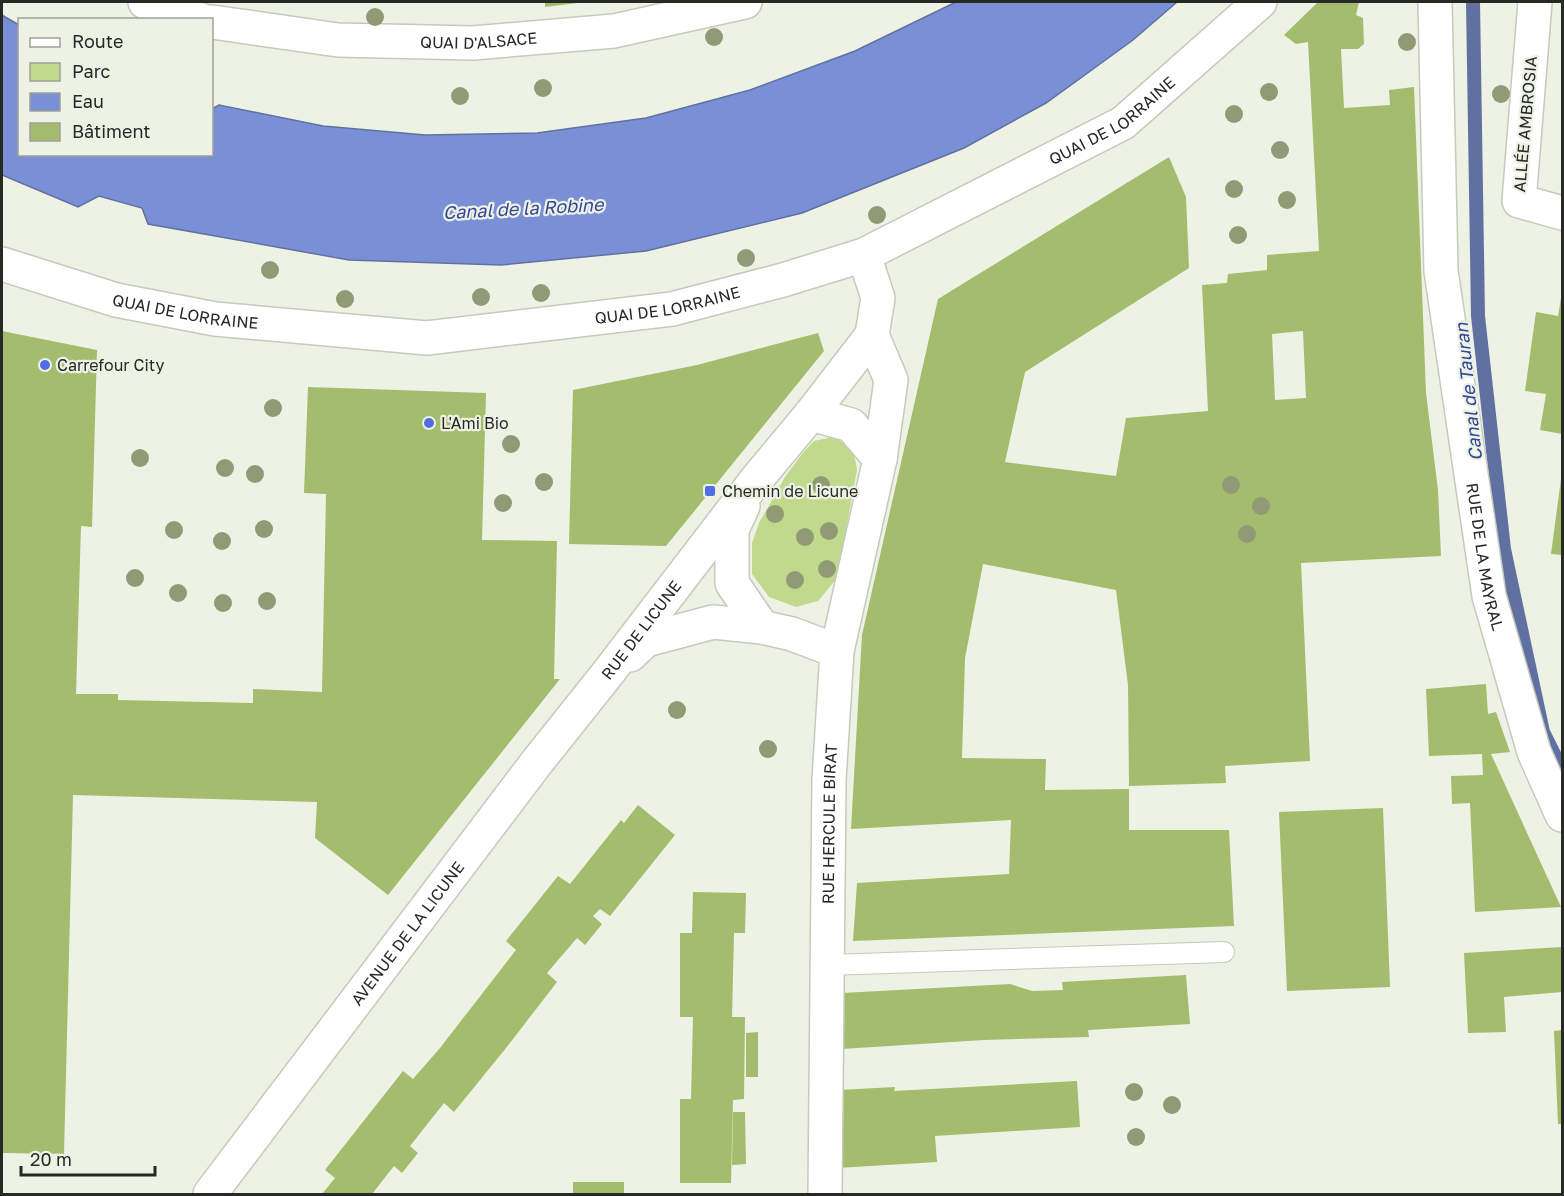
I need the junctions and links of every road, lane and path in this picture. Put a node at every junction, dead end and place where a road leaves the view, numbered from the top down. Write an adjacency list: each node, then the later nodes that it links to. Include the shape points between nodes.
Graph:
1 (745, 2): 7 (street, QUAI D'ALSACE, via 614,31 473,43 338,40)
2 (1260, 2): 9 (street, QUAI DE LORRAINE, via 1123,123)
3 (1435, 2): 18 (street, RUE DE LA MAYRAL, via 1441,271 1490,596 1534,752)
4 (1535, 2): 8 (street, ALLÉE AMBROSIA, via 1519,201)
5 (156, 3): 6 (street)
6 (196, 18)
7 (213, 22)
8 (1563, 213)
9 (864, 255): 10 (street, QUAI DE LORRAINE, via 672,309 427,338 215,319 116,300); 11 (street, via 878,298)
10 (2, 264)
11 (872, 334): 12 (street, RUE DE LICUNE); 13 (street, RUE HERCULE BIRAT, via 891,380)
12 (811, 414): 13 (street, via 851,425); 14 (street, RUE DE LICUNE)
13 (880, 459): 16 (street, RUE HERCULE BIRAT)
14 (756, 480): 15 (street, RUE DE LICUNE, via 732,530 732,583); 17 (street, RUE DE LICUNE)
15 (762, 627): 16 (street, RUE DE LICUNE); 17 (street, RUE DE LICUNE, via 713,622 646,640)
16 (837, 651): 20 (street, RUE HERCULE BIRAT, via 829,780)
17 (608, 674): 21 (street, AVENUE DE LA LICUNE)
18 (1563, 815)
19 (1224, 952): 20 (lane)
20 (827, 966): 22 (street, RUE HERCULE BIRAT)
21 (210, 1194)
22 (825, 1194)

